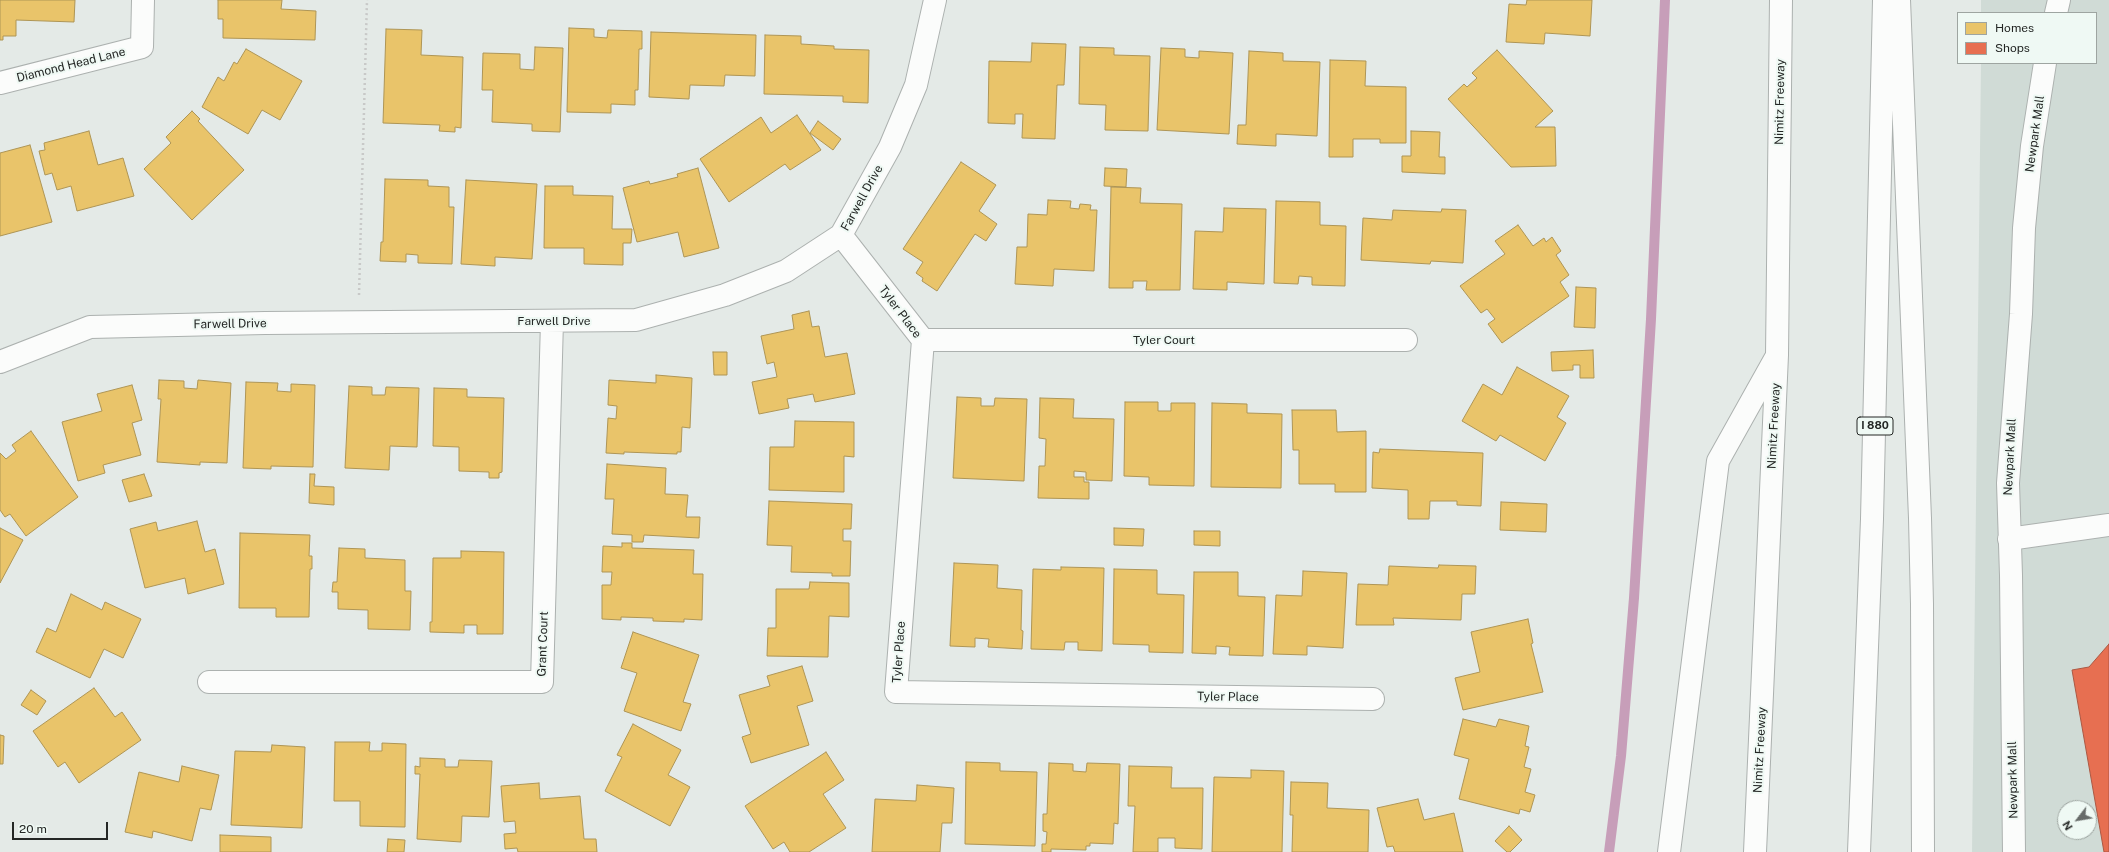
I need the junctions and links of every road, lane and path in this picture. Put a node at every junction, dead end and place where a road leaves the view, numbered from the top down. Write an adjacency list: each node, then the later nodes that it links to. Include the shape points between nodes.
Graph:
1 (143, 0): 10 (main road, Diamond Head Lane, via 142,47)
2 (368, 0): 13 (path)
3 (935, 0): 11 (main road, Farwell Drive, via 916,85 890,147)
4 (1781, 0): 16 (main road, Nimitz Freeway)
5 (1884, 0): 24 (main road, I 880, via 1872,519)
6 (1899, 0): 25 (main road, via 1920,518)
7 (2059, 0): 8 (main road)
8 (2056, 12)
9 (2045, 64): 19 (main road, Newpark Mall, via 2032,146 2024,228 2021,314 2008,483)
10 (0, 83)
11 (841, 235): 12 (main road, Farwell Drive, via 786,271 725,295 636,320); 14 (main road, Tyler Place)
12 (552, 321): 13 (main road, Farwell Drive); 20 (main road, Grant Court, via 542,682)
13 (358, 322): 17 (main road, Farwell Drive, via 90,327)
14 (923, 340): 15 (main road, Tyler Court); 21 (main road, Tyler Place, via 896,692)
15 (1406, 340)
16 (1777, 355): 22 (main road, via 1718,461); 23 (main road, Nimitz Freeway)
17 (0, 362)
18 (2109, 526): 19 (main road)
19 (2009, 539): 26 (main road, Newpark Mall)
20 (209, 682)
21 (1373, 699)
22 (1669, 852)
23 (1755, 852)
24 (1859, 852)
25 (1923, 852)
26 (2014, 852)

